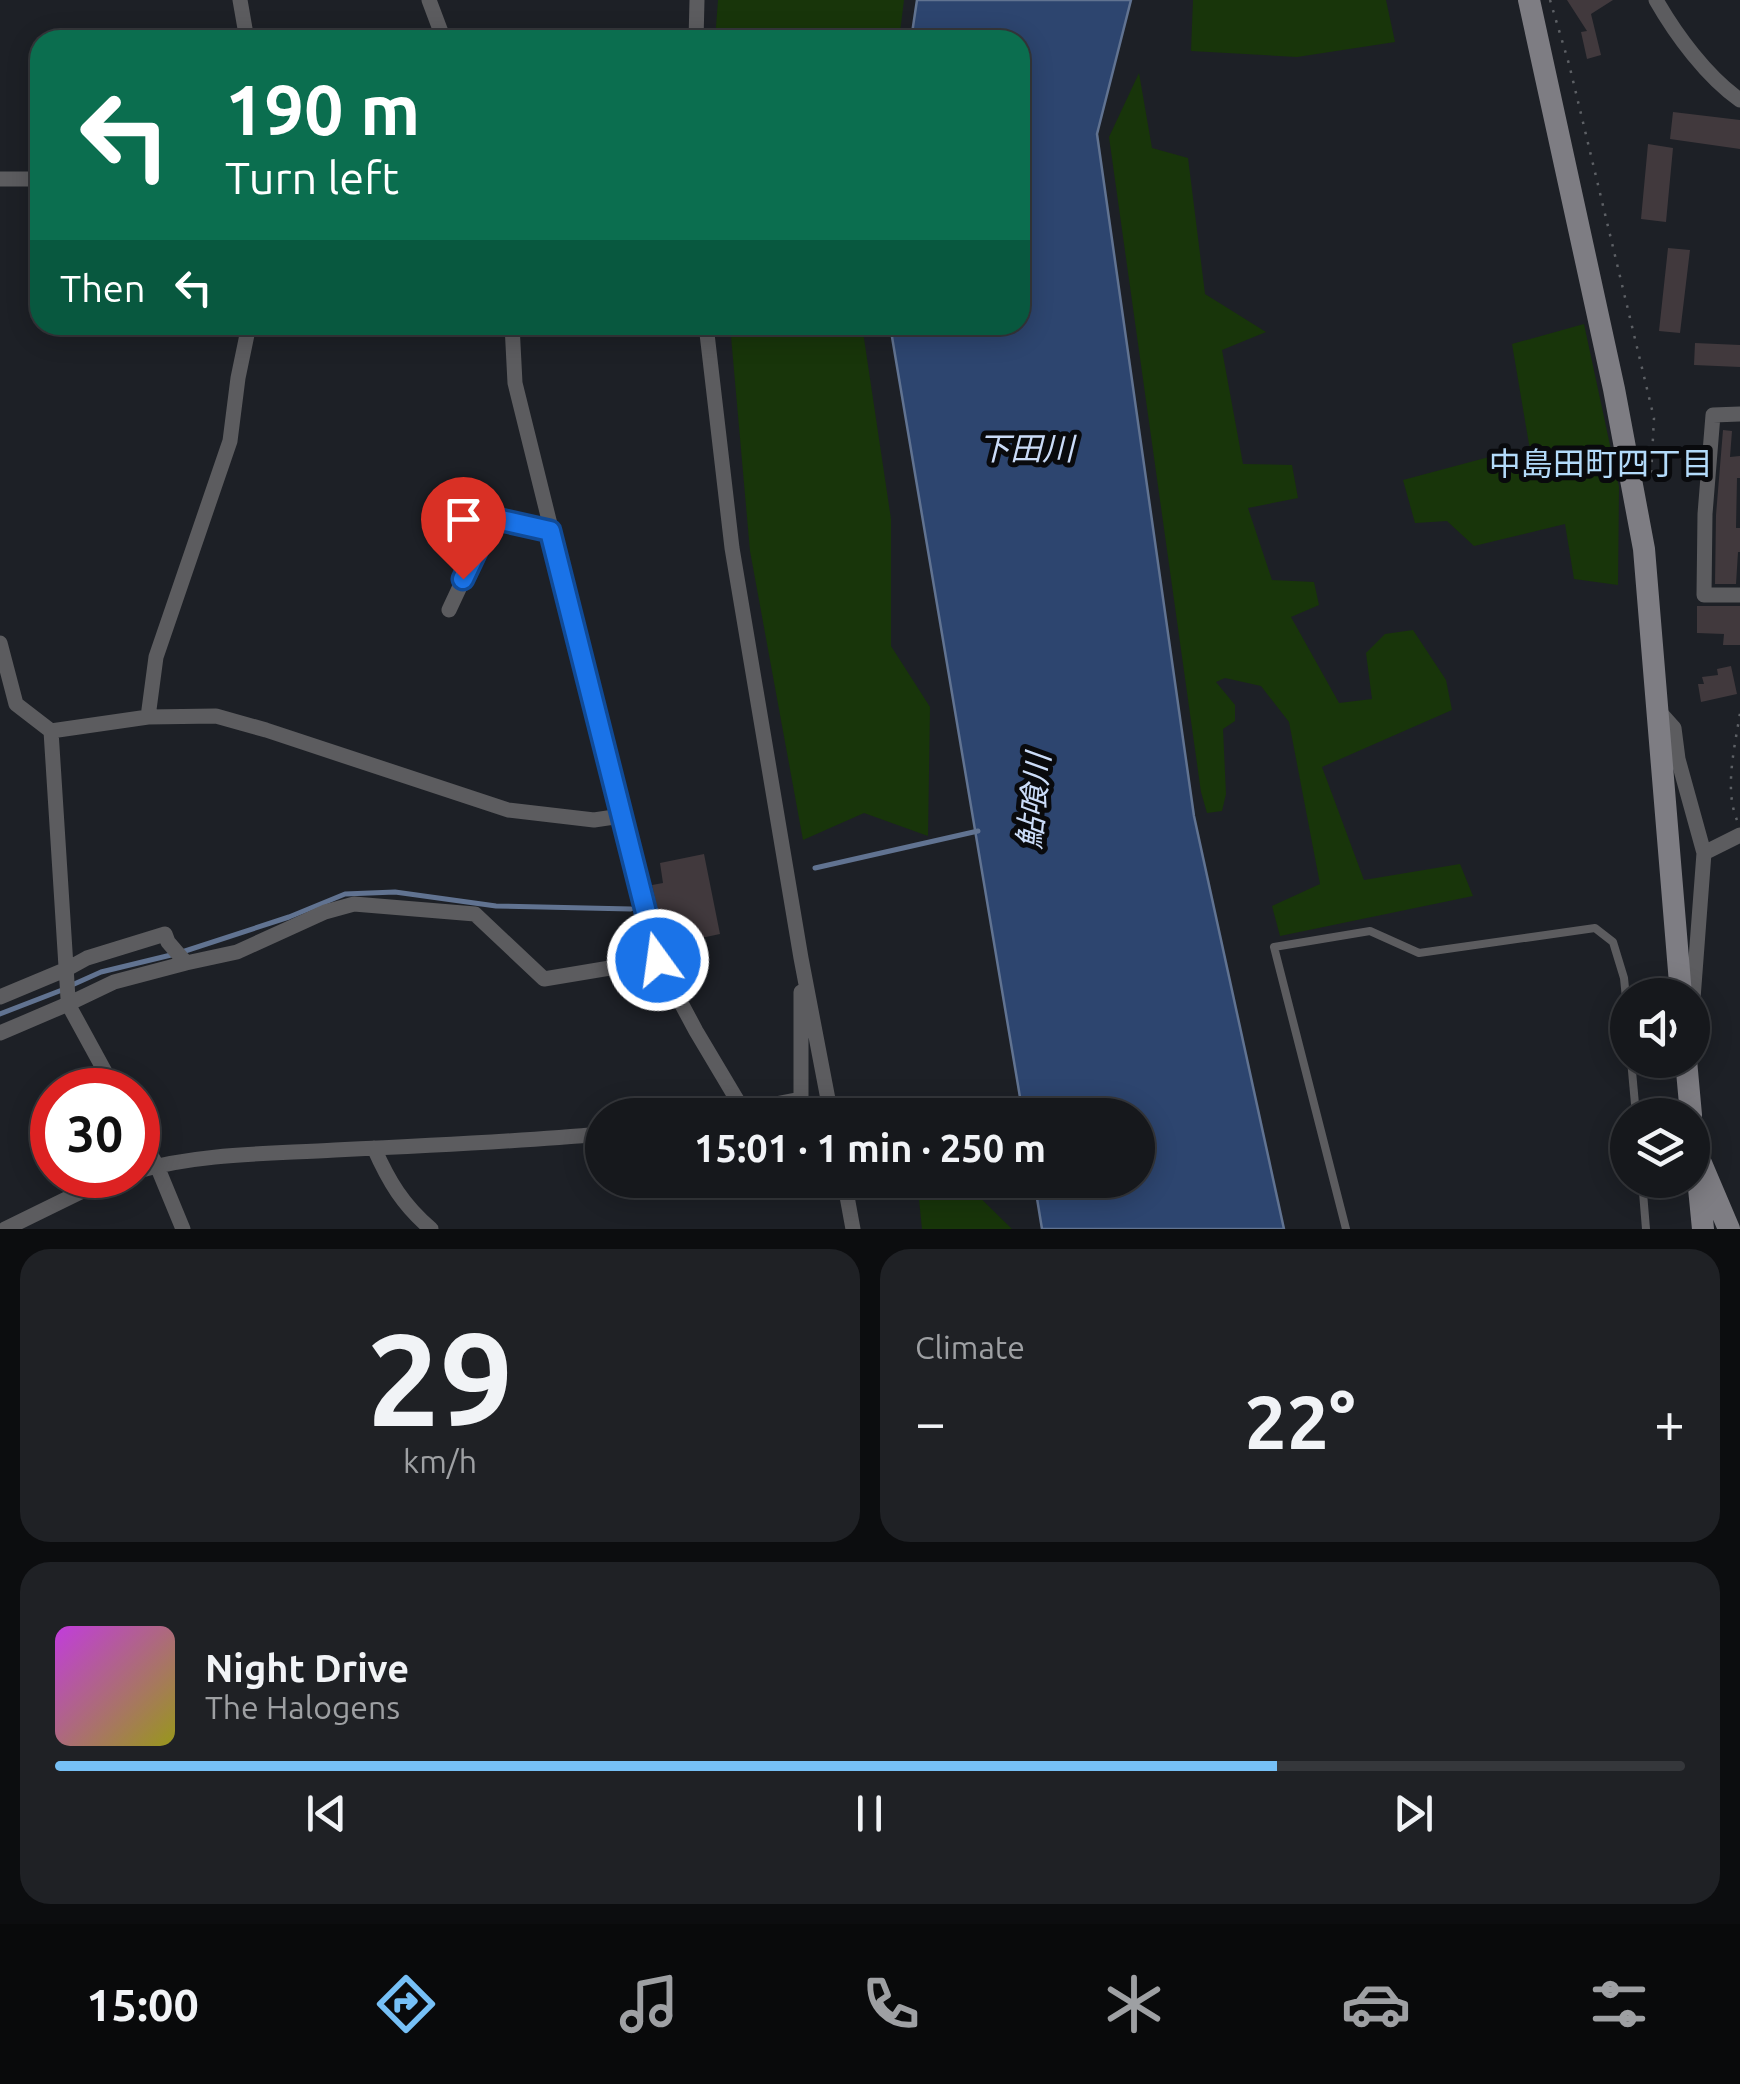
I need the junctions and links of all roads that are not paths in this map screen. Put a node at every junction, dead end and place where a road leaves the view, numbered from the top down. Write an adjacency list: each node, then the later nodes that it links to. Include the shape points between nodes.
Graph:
1 (240, 0): 6 (street)
2 (428, 0): 7 (street)
3 (698, 0): 8 (street)
4 (1528, 0): 21 (street, via 1644,548)
5 (1656, 0): 9 (street, via 1673,30)
6 (245, 30)
7 (440, 30)
8 (696, 30)
9 (1740, 100)
10 (0, 179): 11 (street)
11 (30, 179)
12 (247, 335): 22 (street, via 230,441 156,657)
13 (513, 335): 16 (street, via 515,383)
14 (707, 335): 27 (street, via 732,548)
15 (1740, 414): 17 (street, via 1713,416 1704,546 1704,595)
16 (550, 531): 18 (street, via 492,518); 24 (street)
17 (1740, 595)
18 (448, 610)
19 (0, 642): 20 (street)
20 (8, 706): 23 (street)
21 (1656, 707): 26 (street, via 1674,728); 32 (street)
22 (148, 717): 23 (street); 24 (street, via 216,716 508,810 594,820)
23 (51, 731): 30 (street)
24 (622, 816): 28 (street)
25 (1740, 834): 26 (street)
26 (1704, 853): 33 (street)
27 (801, 958): 39 (street); 40 (street)
28 (658, 960): 29 (street, via 544,979 475,914 354,904 237,952); 38 (street)
29 (184, 961): 30 (street, via 165,934 87,958); 35 (street)
30 (66, 974): 34 (street); 35 (street)
31 (1624, 978): 54 (lane, via 1613,942 1595,928 1419,953 1370,930 1274,947)
32 (1680, 978)
33 (1695, 978)
34 (0, 997)
35 (68, 1001): 36 (street); 37 (street)
36 (0, 1033)
37 (104, 1068)
38 (737, 1098)
39 (800, 1098)
40 (828, 1098)
41 (585, 1136): 42 (street)
42 (374, 1148): 43 (street); 52 (street, via 388,1180)
43 (160, 1166)
44 (160, 1173): 51 (street)
45 (1710, 1181): 57 (street)
46 (68, 1198): 50 (street)
47 (847, 1198): 53 (street)
48 (1643, 1198): 55 (lane)
49 (1699, 1198): 56 (street)
50 (5, 1229)
51 (183, 1229)
52 (431, 1229)
53 (853, 1229)
54 (1346, 1229)
55 (1646, 1229)
56 (1702, 1229)
57 (1728, 1229)

